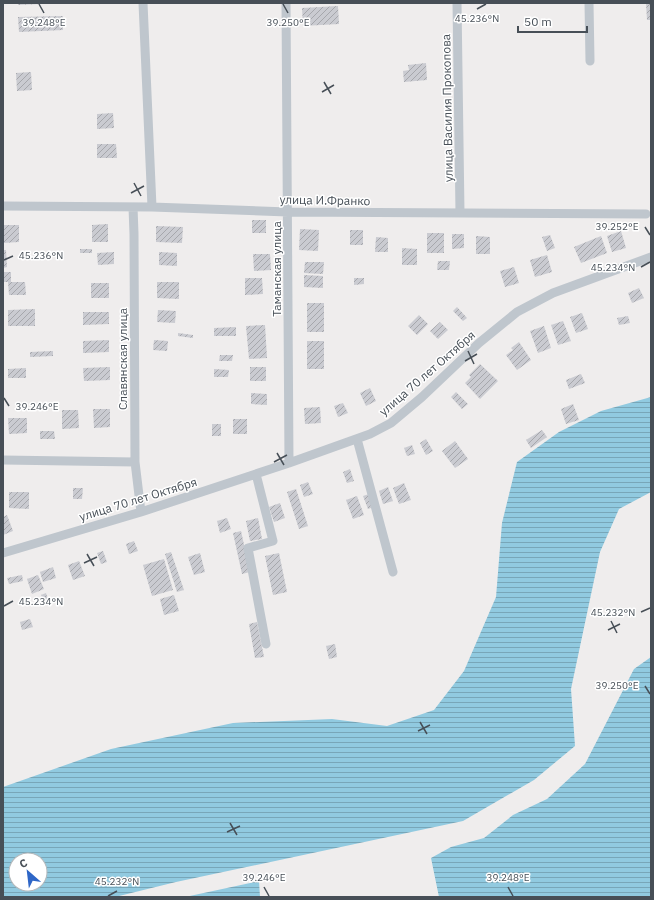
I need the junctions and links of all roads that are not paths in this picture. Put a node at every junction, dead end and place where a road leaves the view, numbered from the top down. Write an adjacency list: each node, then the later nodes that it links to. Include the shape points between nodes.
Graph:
1 (143, 3): 8 (street)
2 (286, 3): 9 (street, Таманская улица)
3 (457, 3): 10 (street, улица Василия Прокопова)
4 (589, 3): 5 (street)
5 (590, 61)
6 (3, 206): 7 (street, улица И.Франко)
7 (133, 206): 8 (street, улица И.Франко); 15 (street, Славянская улица)
8 (152, 207): 9 (street, улица И.Франко)
9 (288, 212): 10 (street, улица И.Франко); 16 (street, Таманская улица)
10 (460, 213): 11 (street, улица И.Франко)
11 (646, 214)
12 (651, 256): 13 (street, улица 70 лет Октября, via 553,293 517,312 391,422)
13 (357, 439): 16 (street, улица 70 лет Октября); 20 (street)
14 (3, 460): 15 (street)
15 (135, 462): 18 (street, Славянская улица)
16 (289, 463): 17 (street, улица 70 лет Октября)
17 (256, 474): 18 (street, улица 70 лет Октября); 21 (street, via 273,541 248,548)
18 (141, 512): 19 (street, улица 70 лет Октября)
19 (3, 553)
20 (393, 572)
21 (266, 644)

